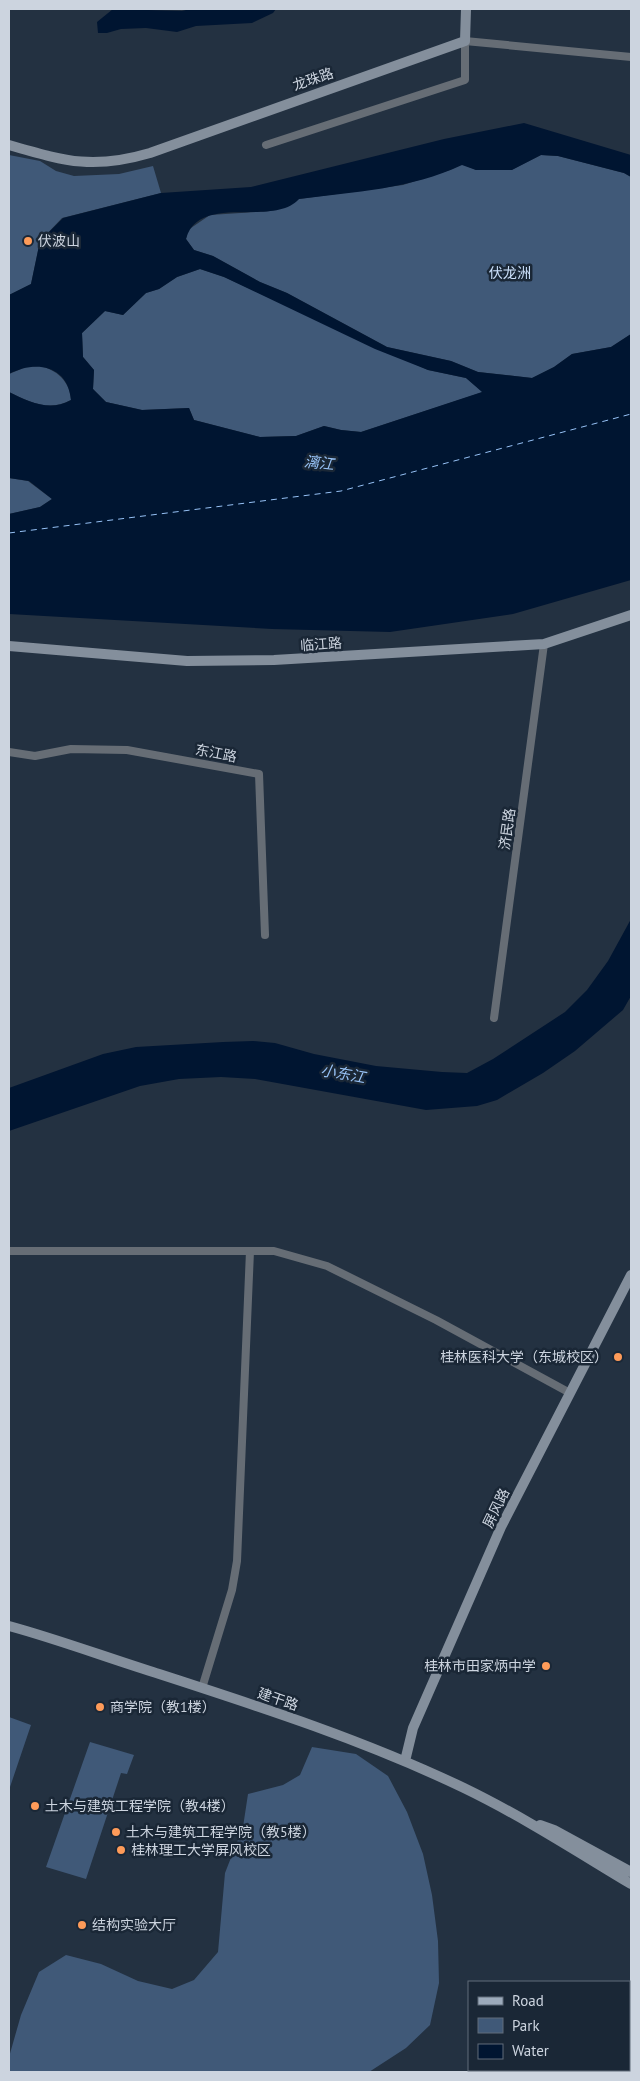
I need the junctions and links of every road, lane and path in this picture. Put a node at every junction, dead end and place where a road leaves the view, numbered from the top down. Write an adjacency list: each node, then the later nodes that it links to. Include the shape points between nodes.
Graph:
1 (466, 9): 2 (street)
2 (465, 41): 3 (street, 龙珠路); 4 (street, 龙珠路, via 127,160 80,162); 5 (street, via 465,80)
3 (631, 57)
4 (9, 145)
5 (266, 145)
6 (631, 615): 7 (street, 临江路)
7 (544, 644): 8 (street, 临江路, via 196,662); 11 (street, 济民路)
8 (9, 646)
9 (9, 752): 10 (street, 东江路, via 35,756 71,749 128,750 259,774)
10 (265, 935)
11 (494, 1018)
12 (9, 1251): 13 (street)
13 (250, 1251): 15 (street, via 274,1251 327,1266 436,1320); 17 (street, via 237,1562 232,1590)
14 (631, 1275): 15 (street, 屏风路)
15 (570, 1393): 18 (street, 屏风路, via 501,1527 413,1728)
16 (9, 1626): 17 (street, 建干路)
17 (202, 1688): 18 (street, 建干路, via 308,1723)
18 (404, 1761): 19 (street, 建干路)
19 (530, 1822): 20 (street, 建干路, via 554,1830); 21 (street, 建干路)
20 (631, 1872)
21 (631, 1884)

